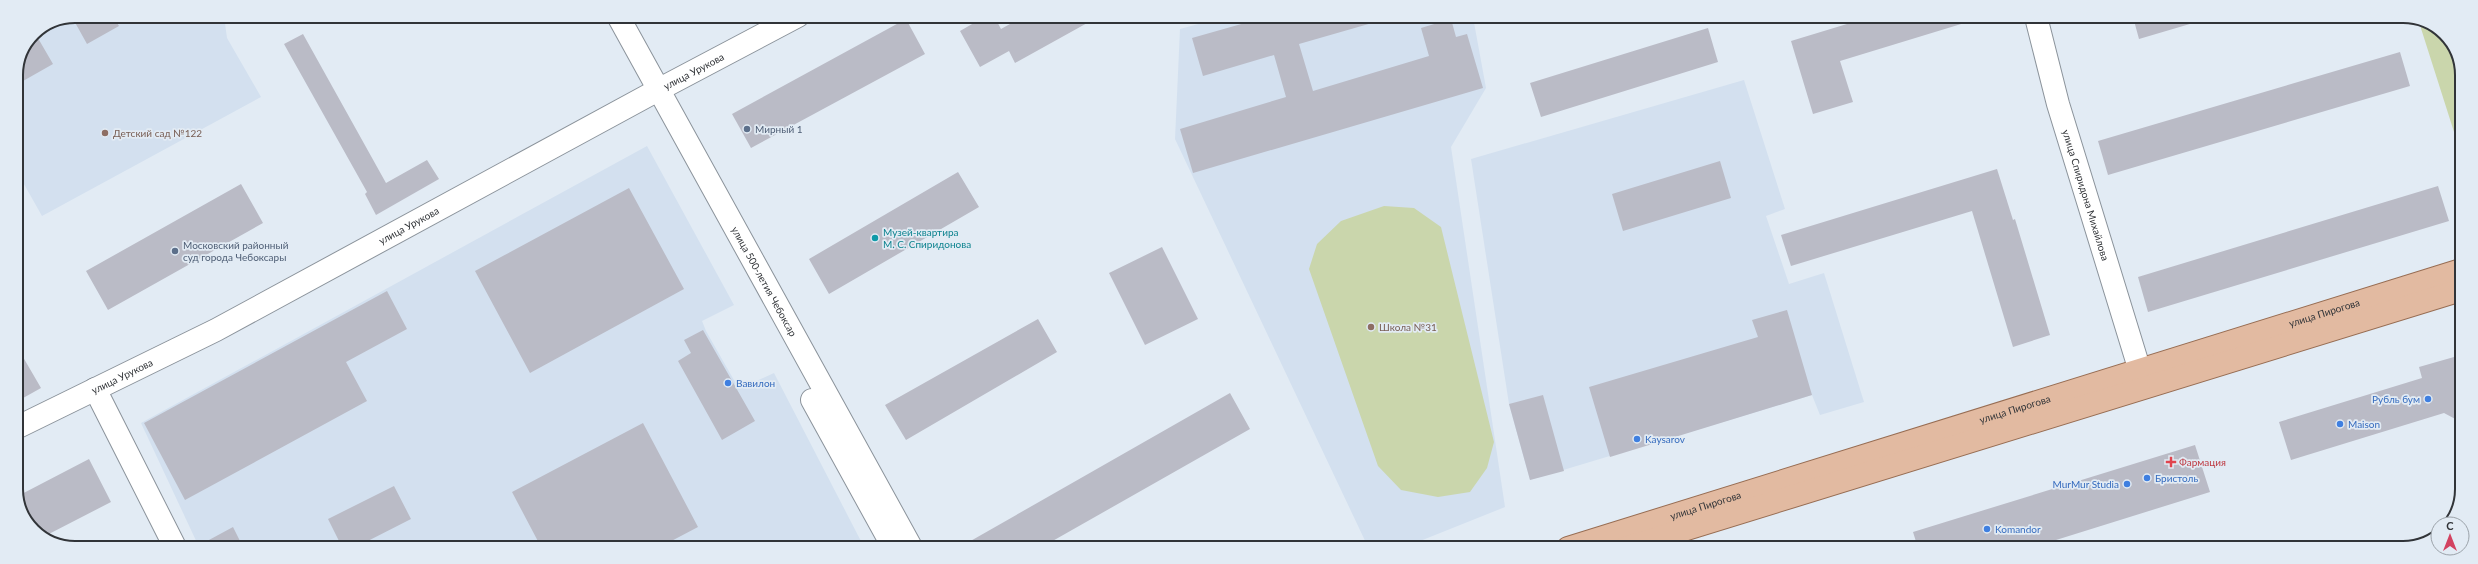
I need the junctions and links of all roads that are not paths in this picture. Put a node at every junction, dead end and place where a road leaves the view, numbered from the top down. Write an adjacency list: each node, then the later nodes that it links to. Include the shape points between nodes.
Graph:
1 (607, 23): 5 (street, улица 500-летия Чебоксар)
2 (621, 23): 5 (street, улица 500-летия Чебоксар)
3 (785, 23): 5 (street, улица Урукова)
4 (2038, 23): 8 (street, улица Спиридона Михайлова, via 2058,104)
5 (652, 93): 9 (street, улица Урукова, via 216,330); 10 (street, улица 500-летия Чебоксар)
6 (2455, 272): 8 (main road, улица Пирогова)
7 (2455, 292): 8 (main road, улица Пирогова)
8 (2142, 378): 12 (main road, улица Пирогова)
9 (95, 389): 11 (street, улица Урукова); 13 (street)
10 (828, 413): 14 (street, улица 500-летия Чебоксар); 15 (street, улица 500-летия Чебоксар)
11 (23, 425)
12 (1870, 462): 16 (main road, улица Пирогова); 17 (main road, улица Пирогова)
13 (172, 541)
14 (890, 541)
15 (907, 541)
16 (1593, 541)
17 (1645, 541)

